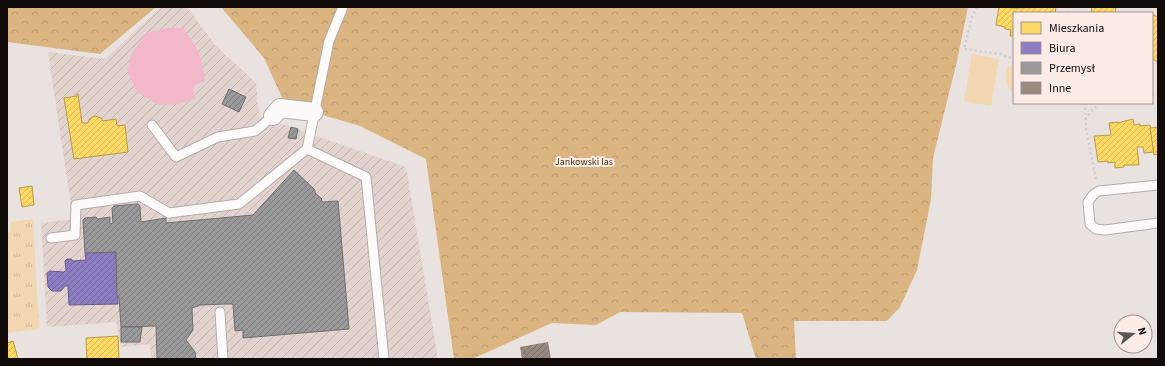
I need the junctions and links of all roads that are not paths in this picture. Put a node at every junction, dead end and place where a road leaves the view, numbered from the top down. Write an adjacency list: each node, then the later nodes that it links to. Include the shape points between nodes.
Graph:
1 (343, 7): 2 (lane, via 329,41)
2 (314, 112): 3 (street, via 280,108); 5 (lane)
3 (273, 116): 4 (lane, via 255,132 218,137 176,157)
4 (152, 125)
5 (307, 149): 8 (lane, via 239,204 169,213 140,196 76,205 75,235); 11 (lane, via 366,177)
6 (1158, 184): 7 (lane, via 1099,191 1088,202 1090,224 1096,229)
7 (1158, 223)
8 (51, 238)
9 (220, 312): 10 (lane)
10 (223, 359)
11 (384, 359)

